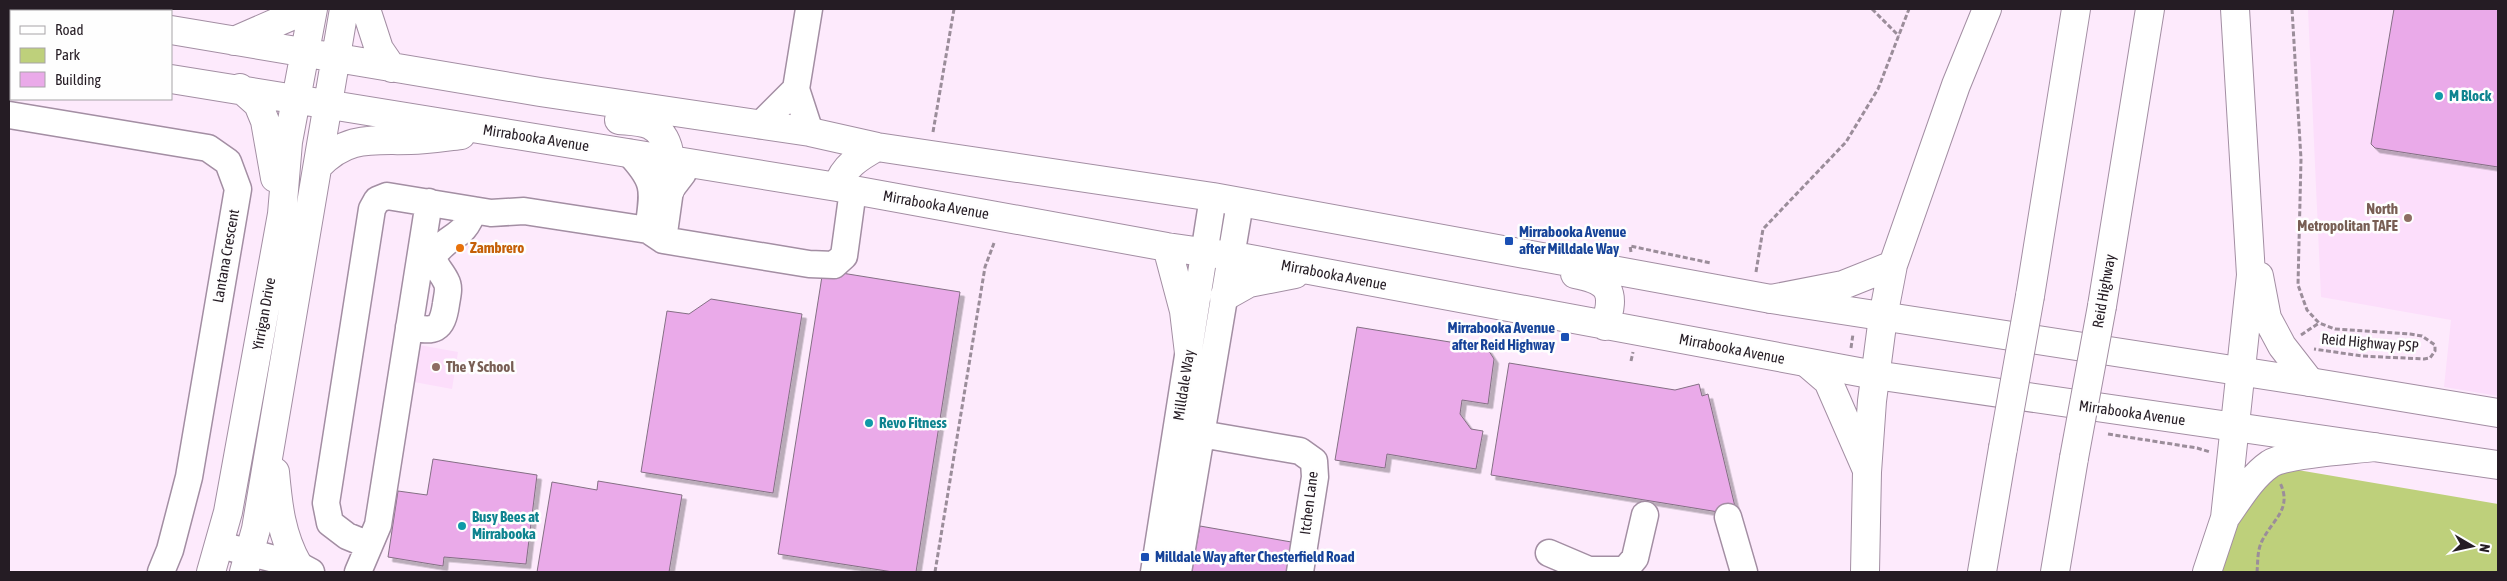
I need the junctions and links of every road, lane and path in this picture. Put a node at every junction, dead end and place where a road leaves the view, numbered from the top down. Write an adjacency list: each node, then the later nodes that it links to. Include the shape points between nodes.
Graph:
1 (302, 9): 16 (main road)
2 (313, 9): 17 (main road, Yirrigan Drive)
3 (344, 9): 18 (main road, Yirrigan Drive)
4 (366, 9): 19 (main road, via 379,49)
5 (809, 9): 22 (street)
6 (954, 9): 30 (path, via 933,134)
7 (1872, 9): 15 (path)
8 (1909, 9): 15 (path)
9 (1987, 9): 51 (main road, via 1956,85)
10 (2076, 9): 93 (main road, bridge)
11 (2150, 9): 94 (main road, Reid Highway, bridge)
12 (2235, 9): 42 (main road)
13 (2292, 9): 60 (path, Reid Highway PSP, via 2301,159 2298,285 2307,310)
14 (172, 30): 16 (main road)
15 (1899, 36): 54 (path, via 1878,89 1846,142 1763,229)
16 (234, 41): 17 (main road)
17 (304, 54): 18 (main road); 24 (main road, Yirrigan Drive)
18 (336, 59): 19 (main road); 25 (main road, Yirrigan Drive)
19 (392, 68): 23 (main road)
20 (172, 79): 21 (main road, Mirrabooka Avenue)
21 (240, 88): 24 (main road, Mirrabooka Avenue); 41 (main road, via 258,104 265,121)
22 (796, 89): 27 (street); 29 (street)
23 (540, 92): 27 (main road); 33 (main road, via 586,114 651,126)
24 (296, 98): 25 (main road, Mirrabooka Avenue); 41 (main road, Yirrigan Drive, via 288,142)
25 (329, 104): 28 (main road, Mirrabooka Avenue); 34 (main road, Yirrigan Drive)
26 (9, 115): 85 (street, Lantana Crescent, via 208,148 228,162 238,189 189,477)
27 (760, 125): 29 (main road)
28 (500, 132): 32 (main road, Mirrabooka Avenue); 34 (main road, via 410,140 363,140 339,148)
29 (810, 132): 31 (main road)
30 (942, 135)
31 (877, 147): 35 (main road, via 850,164 841,174); 37 (main road)
32 (629, 153): 33 (main road, Mirrabooka Avenue); 43 (street, via 649,179)
33 (683, 162): 35 (main road, Mirrabooka Avenue); 36 (main road)
34 (318, 166): 71 (main road, Yirrigan Drive)
35 (845, 188): 43 (street, via 844,256 834,265 810,264); 46 (main road, Mirrabooka Avenue)
36 (670, 190): 43 (street)
37 (1213, 197): 39 (main road); 48 (street, Milldale Way)
38 (429, 202): 40 (street); 62 (street); 80 (street, via 386,196 377,200 372,209 326,503 330,523 347,536)
39 (1240, 203): 47 (main road); 49 (street, Milldale Way)
40 (473, 210): 43 (street, via 491,213 524,211); 62 (street, via 469,224 433,257 448,288 443,321 428,331)
41 (282, 214): 82 (main road, Yirrigan Drive, via 228,512)
42 (2249, 228): 63 (main road, via 2267,318); 66 (main road, via 2251,275)
43 (655, 235)
44 (994, 243): 87 (path, via 985,267)
45 (1630, 246): 50 (path)
46 (1167, 247): 48 (main road, Mirrabooka Avenue); 64 (main road, via 1184,311)
47 (1485, 247): 57 (main road); 61 (main road, via 1603,282 1611,300)
48 (1204, 253): 49 (main road, Mirrabooka Avenue); 64 (street, Milldale Way)
49 (1230, 255): 53 (main road, Mirrabooka Avenue); 56 (street, Milldale Way)
50 (1717, 264)
51 (1893, 265): 57 (main road, via 1843,285); 59 (main road)
52 (1746, 270): 54 (path)
53 (1319, 272): 56 (main road, via 1251,282); 61 (main road, Mirrabooka Avenue)
54 (1756, 272): 55 (path)
55 (1764, 273)
56 (1224, 297): 72 (street, Milldale Way)
57 (1771, 299): 58 (main road)
58 (1856, 312): 59 (main road); 67 (path, via 1851,343)
59 (1883, 317): 66 (main road); 67 (main road)
60 (2319, 323): 63 (path); 63 (path, Reid Highway PSP, via 2335,329 2422,336 2434,345 2435,351 2430,358 2424,359 2362,356)
61 (1605, 326): 65 (main road, Mirrabooka Avenue)
62 (409, 327): 80 (street, via 378,524)
63 (2287, 343): 68 (main road)
64 (1189, 353): 88 (street, Milldale Way)
65 (1806, 363): 67 (main road, Mirrabooka Avenue); 76 (main road, via 1828,381)
66 (2239, 372): 68 (main road); 70 (main road)
67 (1863, 373): 70 (main road, Mirrabooka Avenue); 76 (main road)
68 (2310, 382): 69 (main road)
69 (2498, 413)
70 (2234, 428): 73 (main road, Mirrabooka Avenue); 79 (main road)
71 (272, 433): 82 (main road, Yirrigan Drive); 83 (main road, via 280,521 285,539)
72 (1201, 434): 89 (street, Milldale Way); 90 (street, Itchen Lane, via 1300,451 1314,461 1315,477)
73 (2374, 446): 74 (main road); 75 (main road, Mirrabooka Avenue)
74 (2271, 463): 79 (main road); 96 (path, via 2285,499 2279,519 2262,541)
75 (2498, 465)
76 (1867, 472): 92 (main road)
77 (1645, 515): 84 (street)
78 (1728, 516): 91 (street)
79 (2225, 518): 95 (main road)
80 (369, 545): 86 (street)
81 (1550, 553): 84 (street, via 1589,570)
82 (229, 564): 83 (street)
83 (305, 568)
84 (1630, 571)
85 (161, 572)
86 (358, 572)
87 (935, 572)
88 (1154, 572)
89 (1178, 572)
90 (1300, 572)
91 (1744, 572)
92 (1865, 572)
93 (1982, 572)
94 (2055, 572)
95 (2207, 572)
96 (2257, 572)

